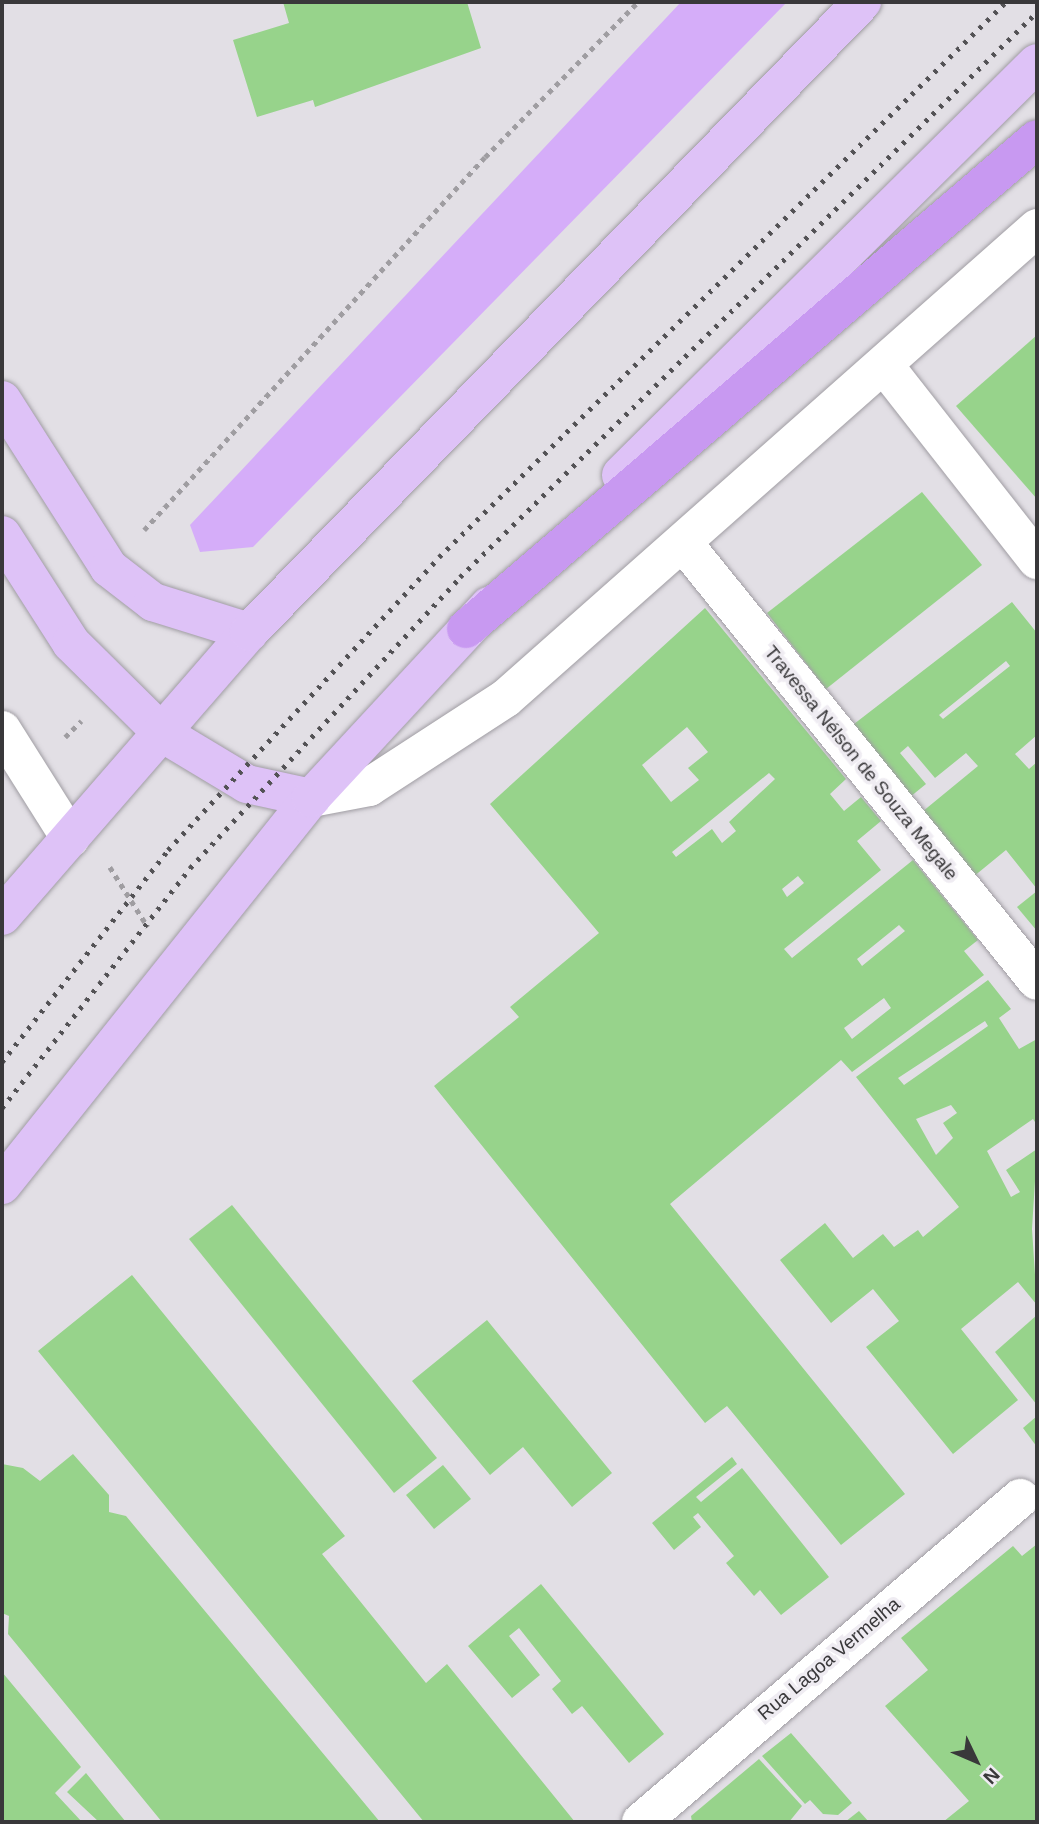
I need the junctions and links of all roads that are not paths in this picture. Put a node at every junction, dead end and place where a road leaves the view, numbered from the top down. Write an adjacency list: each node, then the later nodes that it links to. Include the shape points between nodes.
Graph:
1 (862, 2): 11 (main road)
2 (1037, 63): 10 (main road)
3 (1037, 139): 10 (highway)
4 (1037, 228): 5 (street)
5 (884, 365): 8 (street); 9 (street)
6 (2, 400): 11 (main road, via 109,568 153,603)
7 (2, 535): 13 (main road, via 71,643)
8 (685, 545): 14 (street, via 450,739 369,787); 17 (street, Travessa Nélson de Souza Megale)
9 (1037, 560)
10 (466, 629): 14 (main road)
11 (249, 632): 13 (main road)
12 (2, 730): 15 (street)
13 (162, 733): 14 (main road, via 247,784); 15 (main road)
14 (311, 798): 18 (main road)
15 (70, 838): 16 (main road)
16 (2, 916)
17 (1037, 981)
18 (2, 1185)
19 (1020, 1498): 20 (street, Rua Lagoa Vermelha)
20 (641, 1822)

